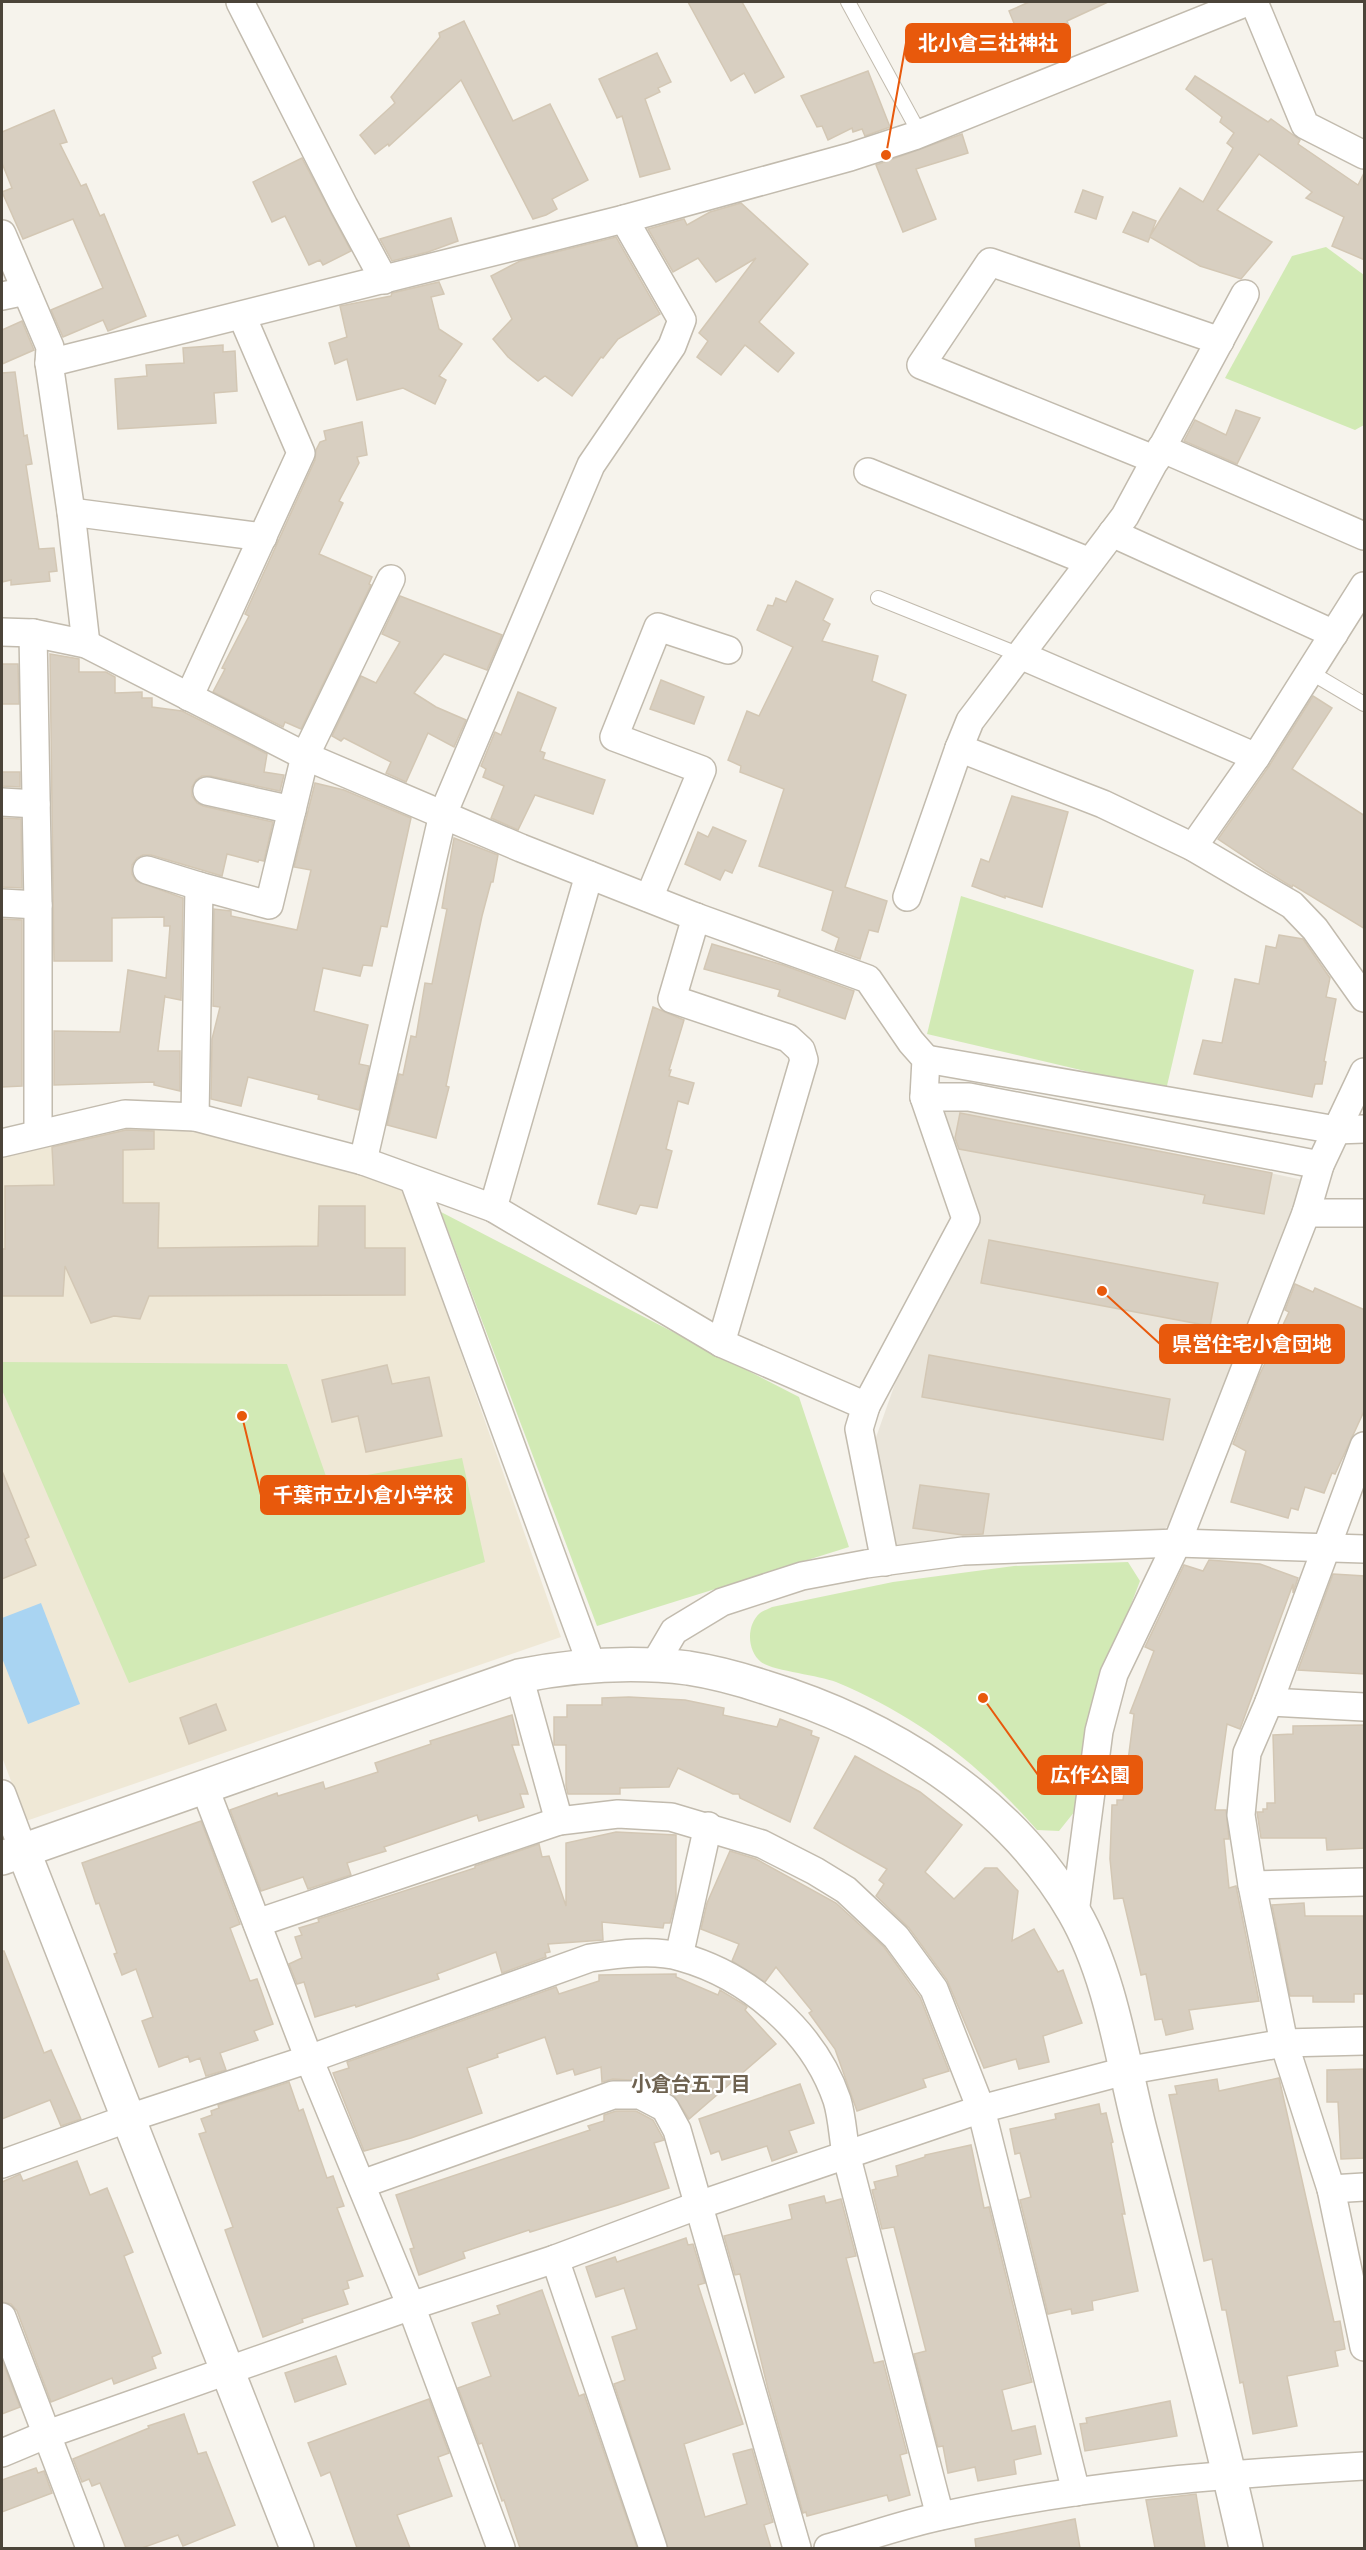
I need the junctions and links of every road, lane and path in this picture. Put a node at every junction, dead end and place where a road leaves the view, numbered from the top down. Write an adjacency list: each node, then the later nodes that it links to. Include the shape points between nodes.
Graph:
1 (240, 2): 9 (street)
2 (848, 2): 5 (lane)
3 (1247, 2): 5 (street)
4 (1254, 2): 6 (street, via 1305,125)
5 (920, 134): 7 (street)
6 (1365, 154)
7 (624, 219): 9 (street); 41 (street, via 682,321 672,346 591,465)
8 (2, 234): 10 (street)
9 (384, 280): 12 (street)
10 (14, 293): 14 (street, via 50,347)
11 (1245, 294): 13 (street)
12 (242, 316): 14 (street); 20 (street, via 301,453)
13 (1220, 341): 15 (street); 15 (street, via 990,262 921,365)
14 (49, 363): 17 (street)
15 (1158, 454): 18 (street); 19 (street)
16 (868, 472): 21 (street)
17 (71, 512): 20 (street); 28 (street)
18 (1112, 533): 21 (street); 27 (street)
19 (1365, 536)
20 (262, 537): 32 (street)
21 (1090, 562): 30 (street)
22 (391, 579): 35 (street)
23 (1365, 586): 27 (street)
24 (878, 598): 30 (lane)
25 (2, 632): 26 (street)
26 (33, 633): 28 (street); 39 (street)
27 (1334, 634): 31 (street)
28 (86, 644): 32 (street)
29 (728, 650): 47 (street, via 658,627 614,737 702,770)
30 (1020, 655): 34 (street, via 970,721); 36 (street)
31 (1310, 672): 33 (lane); 36 (street)
32 (189, 697): 35 (street)
33 (1365, 704)
34 (959, 748): 42 (street, via 1103,804); 46 (street)
35 (305, 756): 40 (street); 41 (street)
36 (1256, 757): 42 (street)
37 (207, 791): 40 (street)
38 (2, 802): 39 (street)
39 (36, 804): 49 (street)
40 (292, 810): 45 (street, via 269,905)
41 (443, 814): 44 (street); 60 (street)
42 (1193, 847): 51 (street, via 1292,905 1315,928)
43 (147, 870): 45 (street)
44 (589, 875): 47 (street); 63 (street)
45 (199, 886): 55 (street)
46 (907, 897)
47 (649, 898): 50 (street)
48 (2, 903): 49 (street)
49 (38, 905): 58 (street)
50 (696, 917): 52 (street, via 868,979); 66 (street, via 672,999 788,1038 801,1050 804,1060)
51 (1365, 998)
52 (926, 1059): 54 (street); 57 (street)
53 (1365, 1072): 57 (street)
54 (924, 1097): 61 (street, via 969,1098); 67 (street, via 966,1219)
55 (195, 1117): 58 (street, via 125,1114); 60 (street)
56 (1365, 1129): 57 (street)
57 (1336, 1130): 61 (street)
58 (38, 1133): 59 (street)
59 (2, 1143)
60 (363, 1161): 62 (street)
61 (1320, 1165): 64 (street)
62 (414, 1181): 63 (street); 74 (street)
63 (493, 1208): 66 (street)
64 (1306, 1213): 65 (street); 69 (street)
65 (1365, 1213)
66 (721, 1343): 67 (street)
67 (866, 1406): 72 (street, via 859,1429)
68 (1365, 1446): 70 (street)
69 (1177, 1543): 70 (street); 72 (street, via 963,1551); 85 (street, via 1114,1674 1099,1731)
70 (1327, 1546): 71 (street); 76 (street)
71 (1365, 1549)
72 (885, 1562): 73 (street, via 802,1576 722,1602 674,1631)
73 (654, 1665): 74 (street); 85 (street, via 690,1668 794,1696 891,1739 935,1767 1007,1828 1042,1865)
74 (592, 1666): 75 (street)
75 (519, 1676): 78 (street); 80 (street)
76 (1269, 1702): 77 (street); 84 (street, via 1247,1753 1241,1815)
77 (1365, 1707)
78 (204, 1786): 82 (street); 86 (street)
79 (2, 1794): 82 (street)
80 (560, 1821): 81 (street, via 618,1814 671,1817); 86 (street)
81 (708, 1826): 87 (street); 92 (street, via 762,1844 816,1871 846,1890 896,1937 934,1989)
82 (12, 1854): 93 (street)
83 (1365, 1882): 84 (street)
84 (1252, 1885): 89 (street)
85 (1075, 1913): 91 (street, via 1104,1978)
86 (257, 1923): 90 (street)
87 (679, 1956): 90 (street, via 626,1953 590,1958); 94 (street, via 731,1975 770,2005 809,2045 837,2100)
88 (1365, 2041): 89 (street)
89 (1284, 2043): 91 (street); 98 (street)
90 (309, 2059): 93 (street); 96 (street)
91 (1125, 2071): 92 (street); 108 (street)
92 (981, 2109): 94 (street); 109 (street)
93 (129, 2118): 95 (street); 104 (street)
94 (846, 2154): 99 (street); 110 (street)
95 (2, 2164)
96 (362, 2184): 99 (street, via 613,2095 640,2095 665,2108 677,2130); 101 (street)
97 (1365, 2187): 98 (street)
98 (1331, 2188): 103 (street)
99 (699, 2205): 100 (street); 115 (street)
100 (555, 2259): 101 (street); 114 (street)
101 (411, 2306): 104 (street); 113 (street)
102 (2, 2317): 105 (street)
103 (1363, 2330)
104 (229, 2372): 105 (street); 112 (street)
105 (45, 2435): 106 (street); 111 (street)
106 (2, 2453)
107 (1365, 2466): 108 (street)
108 (1229, 2474): 109 (street); 117 (street)
109 (1076, 2492): 110 (street)
110 (940, 2516): 116 (street)
111 (90, 2548)
112 (297, 2548)
113 (501, 2548)
114 (653, 2548)
115 (797, 2548)
116 (828, 2548)
117 (1246, 2548)

